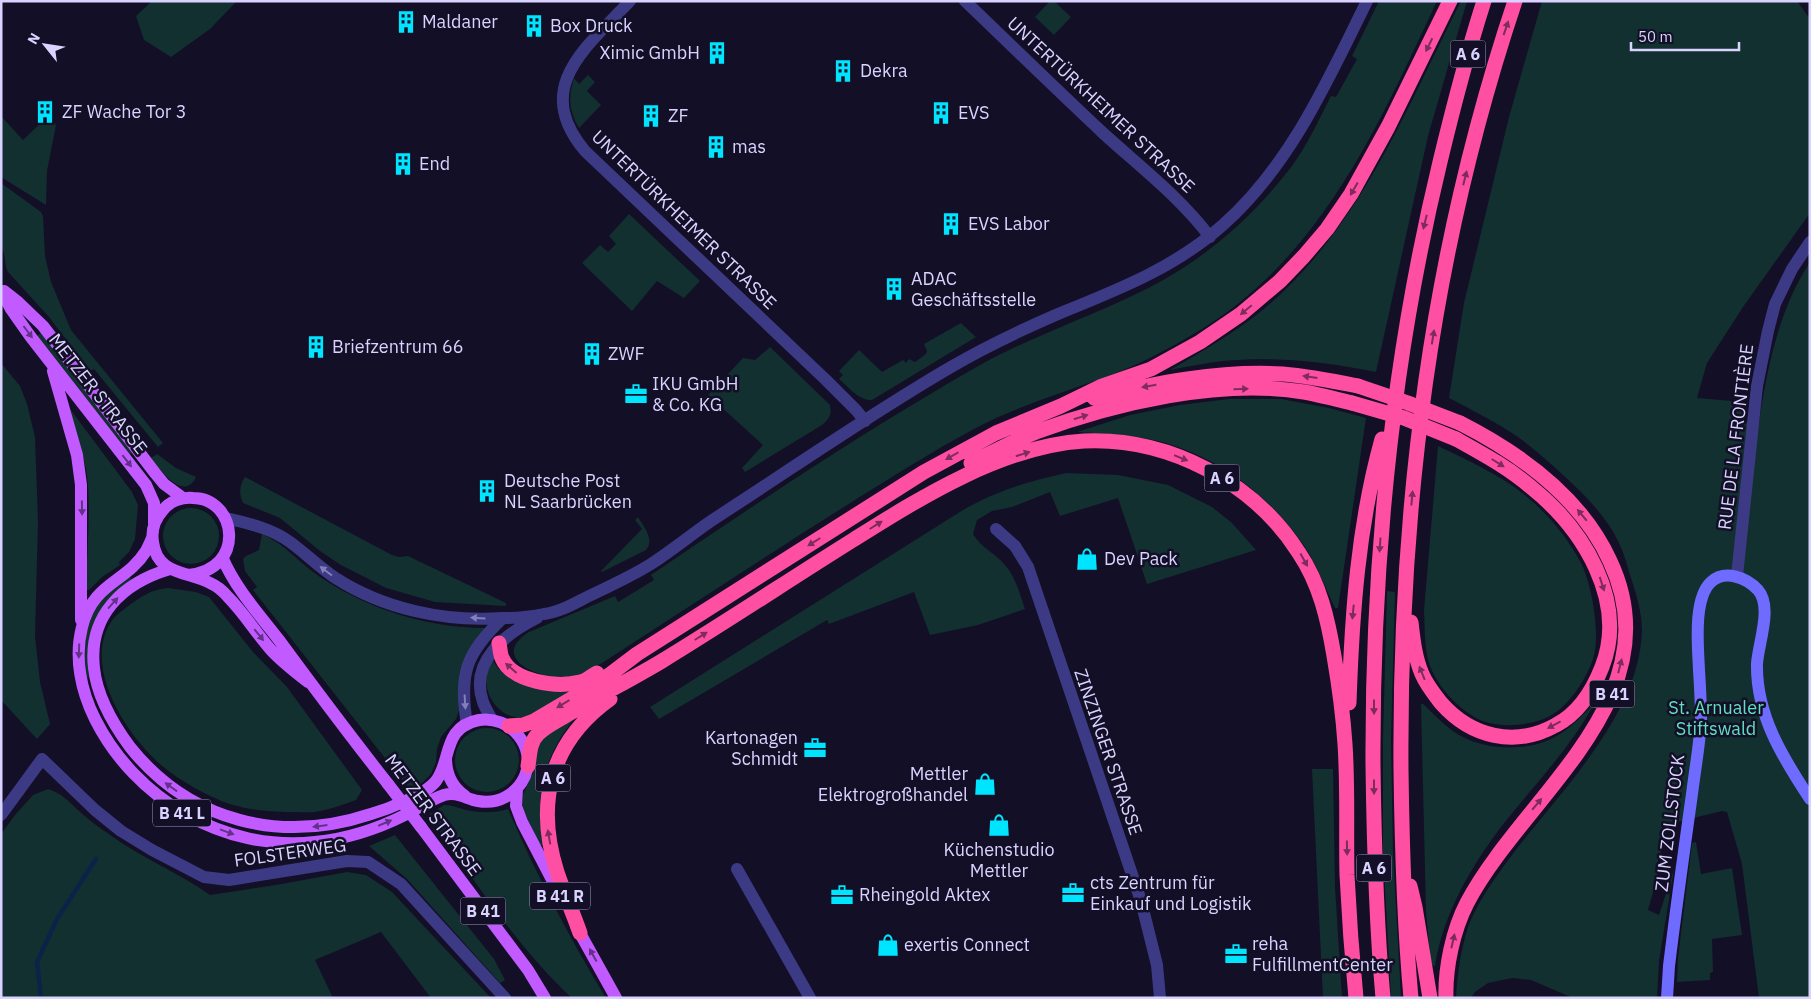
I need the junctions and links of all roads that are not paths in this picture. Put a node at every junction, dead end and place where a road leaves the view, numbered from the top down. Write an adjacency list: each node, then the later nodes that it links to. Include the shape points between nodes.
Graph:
1 (630, 1): 14 (street, UNTERTÜRKHEIMER STRASSE, via 582,52 568,72 562,105 570,130 585,151)
2 (965, 1): 7 (street, UNTERTÜRKHEIMER STRASSE, via 1179,202)
3 (1367, 1): 7 (street, via 1284,157 1249,200)
4 (1450, 1): 13 (highway, A 6, one-way to 13, via 1351,194 1327,229 1280,281 1200,342 1152,369 1102,386)
5 (1484, 1): 12 (highway, A 6, one-way to 12, via 1453,106 1423,233)
6 (1515, 1): 21 (highway, A 6, one-way to 6, via 1416,451 1439,295 1473,146)
7 (1210, 236): 14 (street, via 1130,285 993,344 951,366)
8 (1810, 242): 25 (street, RUE DE LA FRONTIÈRE, via 1775,304 1768,331 1757,386)
9 (1, 290): 10 (main road, METZER STRASSE, one-way to 10, via 16,316); 16 (main road, METZER STRASSE, via 43,326 155,473)
10 (50, 360): 18 (main road, METZER STRASSE, one-way to 18, via 146,485 154,503); 28 (main road, one-way to 28, via 77,455 81,485)
11 (1358, 386): 13 (highway, A 6, one-way to 13, via 1282,374 1247,374 1173,381); 55 (highway, B 41, one-way to 11, bridge, via 1452,944 1467,903 1487,869 1572,761 1599,720 1615,687 1626,626 1622,598 1618,576 1596,534 1547,480 1491,439 1460,423)
12 (1396, 392): 36 (highway, one-way to 36, via 1372,477 1360,546); 52 (highway, A 6, one-way to 52, via 1380,543 1374,673 1374,860)
13 (1061, 406): 30 (highway, A 6, one-way to 30, via 996,433 924,472)
14 (865, 421): 26 (street, via 650,564 586,598)
15 (929, 492): 21 (highway, A 6, one-way to 21, bridge, via 968,464 1035,433 1084,416 1177,395 1249,389 1303,392 1404,418 1456,439 1502,465 1533,488 1582,542 1595,565 1609,610 1609,636 1606,659 1595,686 1577,710 1557,725 1535,734 1507,738 1472,729 1451,714 1434,695 1422,674 1414,645); 31 (highway, A 6, one-way to 15); 36 (highway, A 6, one-way to 36, via 1001,460 1051,445 1084,442 1117,442 1147,447 1202,466 1231,483 1272,518 1301,555 1313,578 1331,638)
16 (183, 498): 17 (main road, METZER STRASSE, via 210,502); 18 (main road, METZER STRASSE, via 164,508)
17 (224, 518): 22 (main road, via 230,537); 27 (street, one-way to 17, via 433,615 388,603 334,577 270,530)
18 (154, 524): 20 (main road, METZER STRASSE)
19 (996, 529): 50 (street, ZINZINGER STRASSE, via 1015,546 1028,567 1140,901 1157,965)
20 (152, 538): 23 (main road, via 159,558); 28 (main road, B 41 L, via 145,554 97,595)
21 (1407, 546): 43 (highway, A 6, via 1402,678)
22 (222, 559): 24 (main road, via 206,572); 32 (main road, METZER STRASSE / B 41)
23 (170, 569): 24 (main road, METZER STRASSE); 37 (main road, B 41 L, one-way to 23, via 435,782 412,797 369,815 331,825 285,828 238,819 207,809 172,789 149,768 117,729 101,695 93,658 100,623 116,599 138,582)
24 (188, 575): 32 (main road, METZER STRASSE / B 41, one-way to 32, via 219,588 271,650)
25 (1737, 576): 41 (street, via 1759,591 1764,602 1757,664 1763,711 1788,766); 56 (street, ZUM ZOLLSTOCK, via 1723,576 1711,582 1704,593 1697,622 1701,719)
26 (544, 614): 27 (street); 29 (street)
27 (503, 618): 34 (street, one-way to 34, via 488,632 469,659 464,680)
28 (82, 627): 40 (main road, B 41 L, one-way to 40, via 78,650 80,676 101,731 130,772 148,789 184,814 206,824 259,840 288,844 316,842 372,829 445,795 455,793)
29 (499, 643): 30 (highway, one-way to 29, via 582,682 550,684 520,675 509,668 502,658); 33 (street, via 483,668 480,684 483,702)
30 (637, 654): 35 (highway, one-way to 35, via 600,682 534,721)
31 (660, 662): 38 (highway, via 539,734 531,743); 45 (highway, A 6, one-way to 31, via 551,848 547,810 549,789 574,732 594,711)
32 (308, 682): 46 (main road, METZER STRASSE / B 41, bridge, via 528,970)
33 (492, 720): 34 (main road, via 479,720); 35 (main road)
34 (467, 725): 37 (main road, via 457,732)
35 (508, 726): 38 (main road, via 523,741)
36 (1345, 747): 51 (highway, one-way to 51, via 1347,876)
37 (446, 756): 40 (main road, via 450,781)
38 (528, 766): 39 (main road)
39 (517, 789): 40 (main road, via 494,802); 45 (main road, B 41 R, via 516,806 522,822)
40 (469, 798)
41 (1810, 799)
42 (1, 815): 47 (street, FOLSTERWEG, via 42,759 122,831 204,877 229,880 347,861 368,862 401,884)
43 (1402, 856): 53 (highway, A 6); 54 (highway, via 1415,907)
44 (737, 870): 49 (street)
45 (580, 933): 48 (main road, B 41 R, one-way to 45)
46 (545, 997)
47 (505, 998)
48 (616, 998)
49 (810, 998)
50 (1160, 998)
51 (1356, 998)
52 (1382, 998)
53 (1411, 998)
54 (1430, 998)
55 (1446, 998)
56 (1667, 998)

